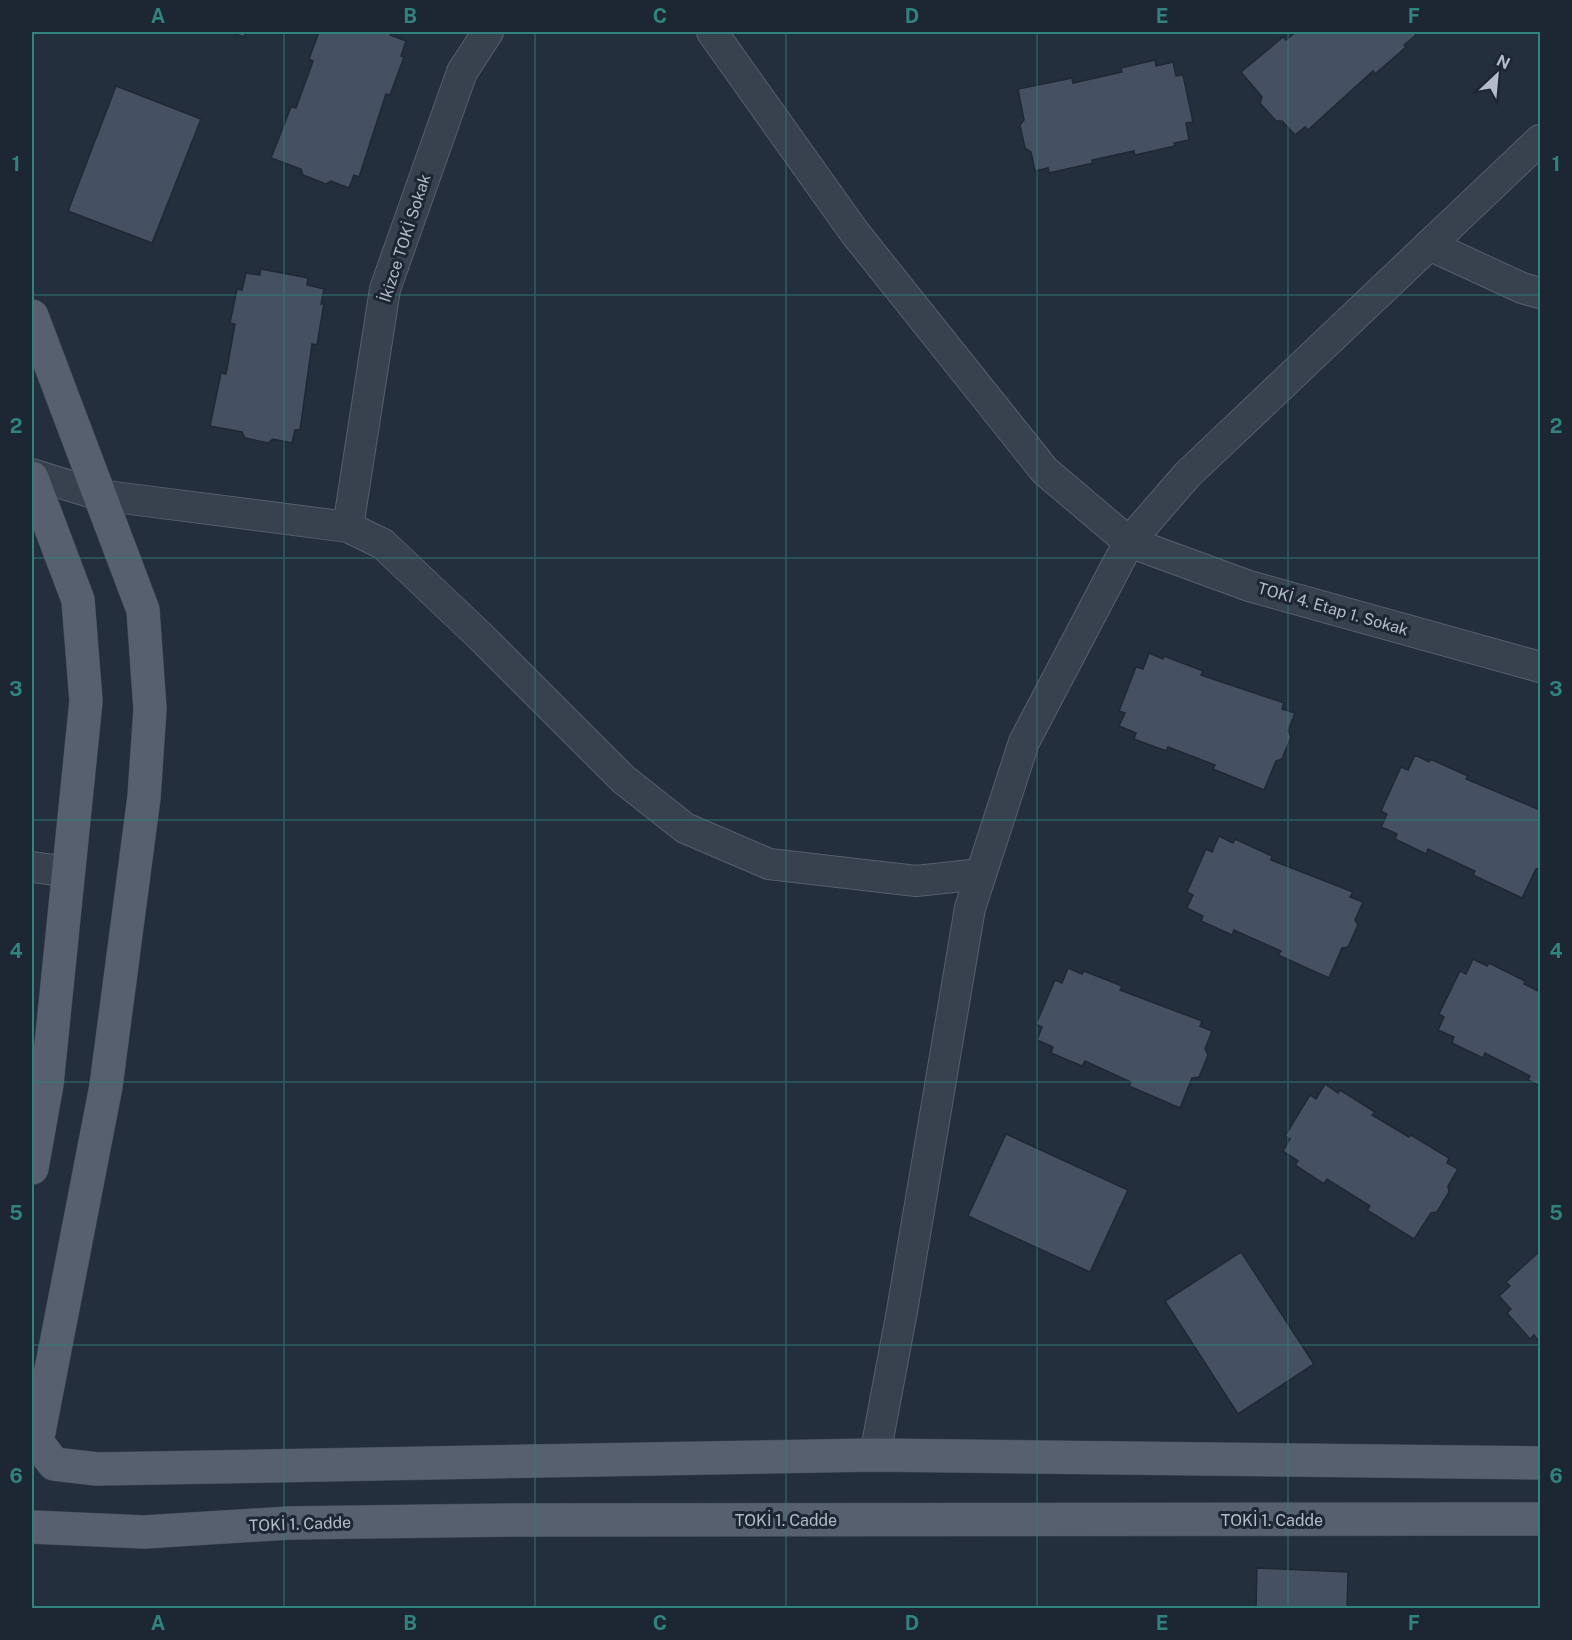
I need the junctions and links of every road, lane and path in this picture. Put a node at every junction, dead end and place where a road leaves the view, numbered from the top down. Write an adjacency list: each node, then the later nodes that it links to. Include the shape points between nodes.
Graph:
1 (488, 32): 9 (street, İkizce TOKİ Sokak, via 462,72 385,290)
2 (712, 32): 10 (street, TOKİ 4. Etap 1. Sokak, via 855,233 1045,471)
3 (1540, 140): 4 (street)
4 (1429, 245): 5 (street); 10 (street, via 1187,475)
5 (1540, 293)
6 (32, 316): 8 (main road)
7 (32, 476): 8 (street); 13 (main road, via 78,600 86,701)
8 (99, 495): 9 (street); 16 (main road, via 143,610 150,709 144,797 106,1086 37,1442 54,1464 97,1469)
9 (348, 527): 14 (street, via 383,544 623,779 685,828 769,864 916,881)
10 (1130, 542): 11 (street, TOKİ 4. Etap 1. Sokak, via 1249,586); 14 (street, via 1024,742)
11 (1540, 667)
12 (32, 867): 13 (street)
13 (69, 872): 15 (main road, via 47,1084)
14 (981, 874): 16 (street, via 970,908)
15 (32, 1168)
16 (874, 1455): 17 (main road)
17 (1540, 1463)
18 (1540, 1519): 19 (main road, TOKİ 1. Cadde, via 517,1520 289,1523 144,1532)
19 (32, 1527)

